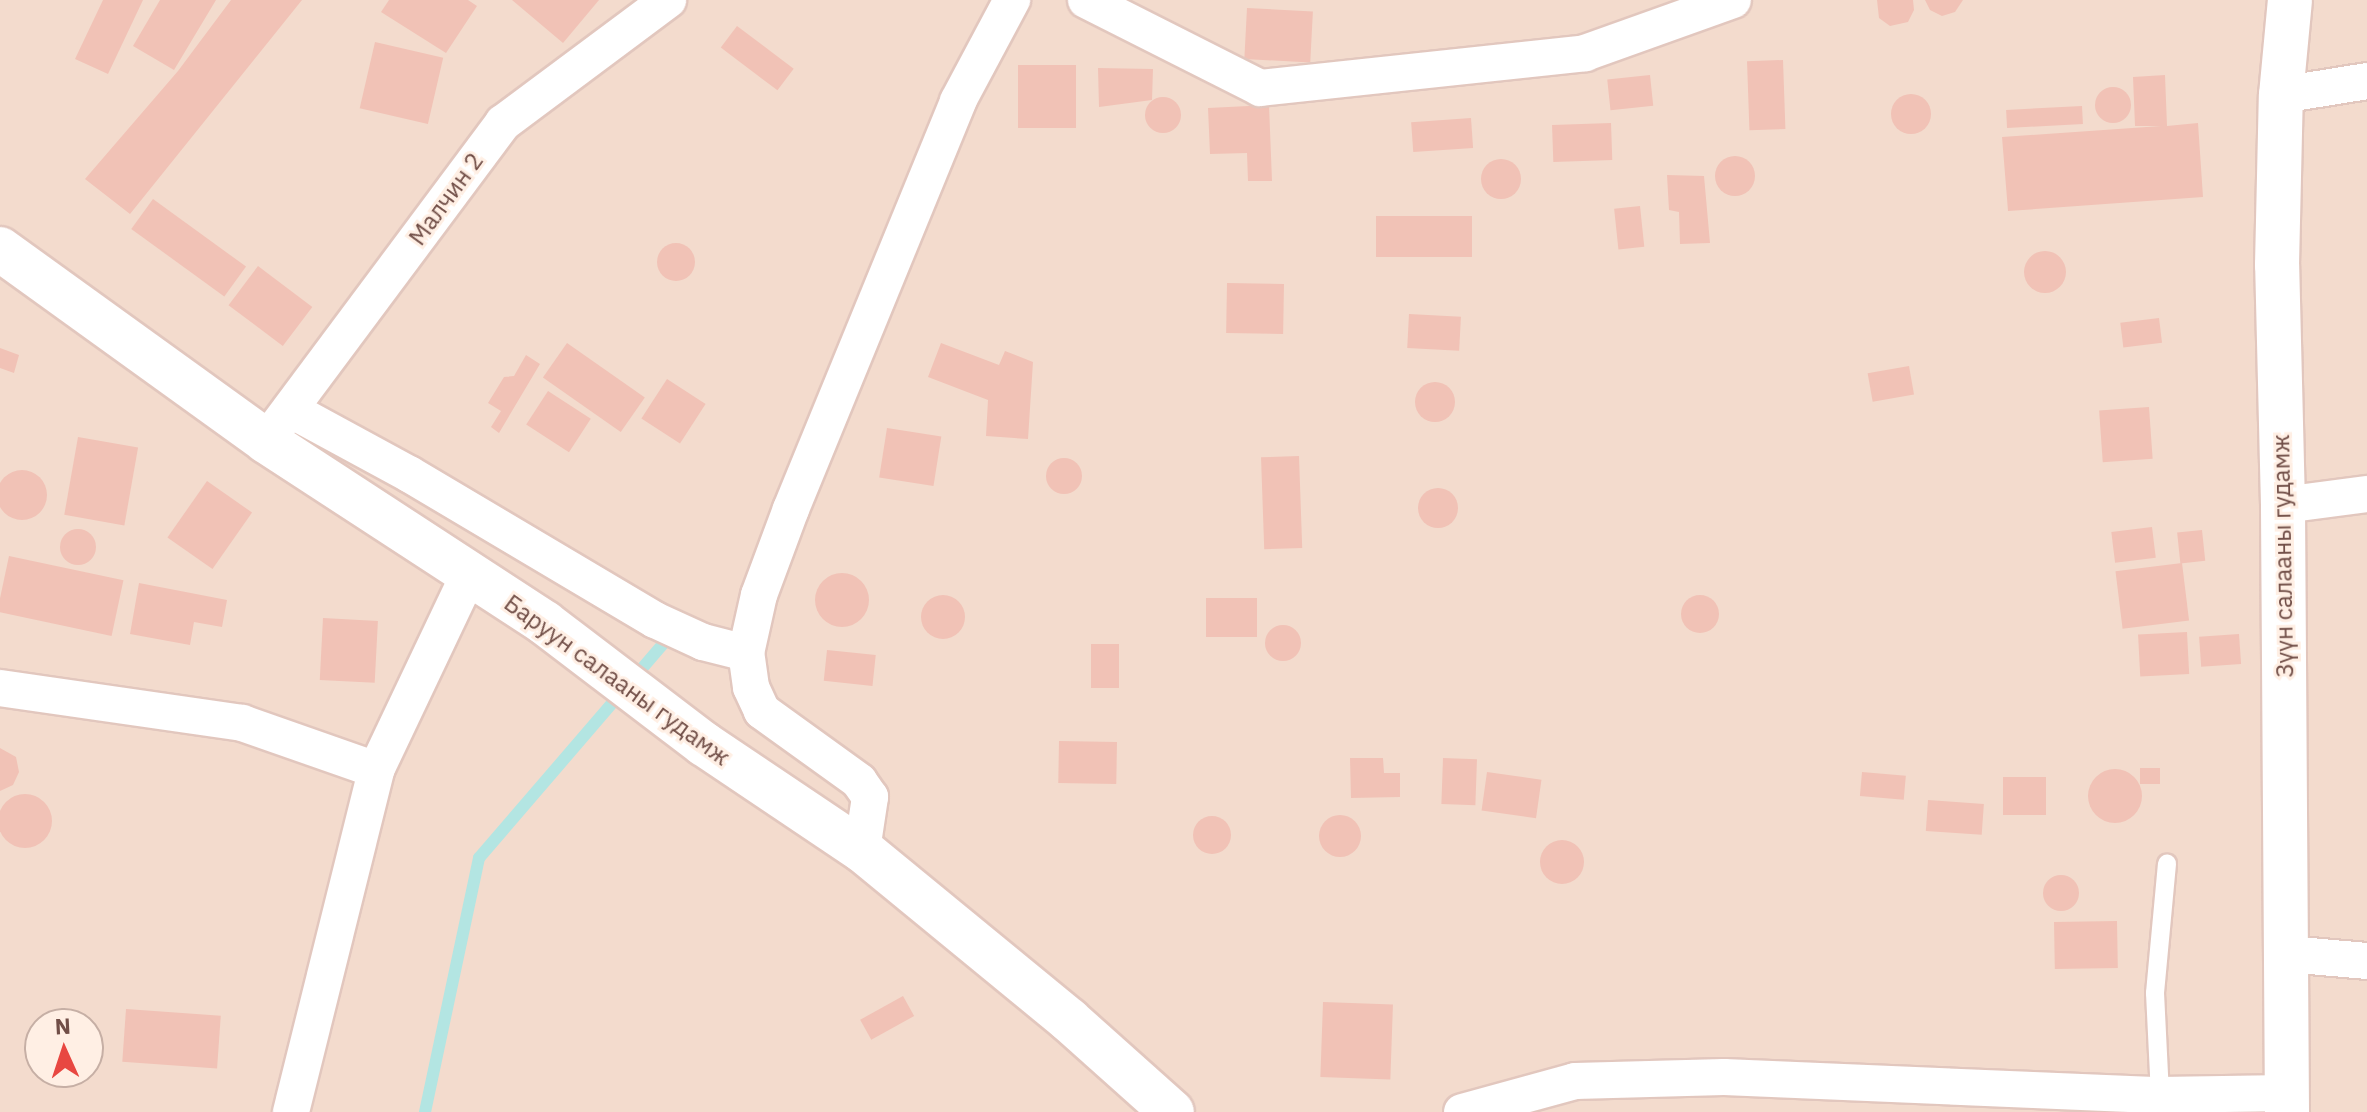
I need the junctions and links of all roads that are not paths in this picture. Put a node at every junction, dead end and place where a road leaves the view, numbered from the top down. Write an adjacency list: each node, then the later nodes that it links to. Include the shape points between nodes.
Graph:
1 (668, 0): 9 (street, Малчин 2, via 503,123)
2 (1012, 0): 13 (street, via 958,101 791,509 759,595)
3 (1086, 0): 4 (street, via 1260,88 1585,53)
4 (1733, 0)
5 (2290, 0): 7 (main road, Зүүн салааны гудамж)
6 (2367, 81): 7 (street)
7 (2281, 95): 11 (main road, Зүүн салааны гудамж, via 2277,265)
8 (1, 251): 9 (main road, Баруун салааны гудамж)
9 (278, 425): 12 (main road, Баруун салааны гудамж); 13 (street, via 409,474 655,620 703,642)
10 (2367, 494): 11 (street)
11 (2283, 505): 18 (main road, Зүүн салааны гудамж)
12 (468, 576): 15 (street); 16 (main road, Баруун салааны гудамж, via 545,623 704,744)
13 (746, 653): 16 (street, via 751,687 762,711 859,781 870,797)
14 (0, 688): 15 (street, via 242,723)
15 (376, 770): 22 (street)
16 (862, 850): 23 (main road, Баруун салааны гудамж)
17 (2167, 864): 20 (lane, via 2155,993)
18 (2287, 954): 19 (street); 21 (main road, Зүүн салааны гудамж)
19 (2367, 961)
20 (2160, 1095): 21 (street); 24 (street, via 1724,1077 1575,1081)
21 (2287, 1102)
22 (291, 1112)
23 (1172, 1112)
24 (1462, 1112)

